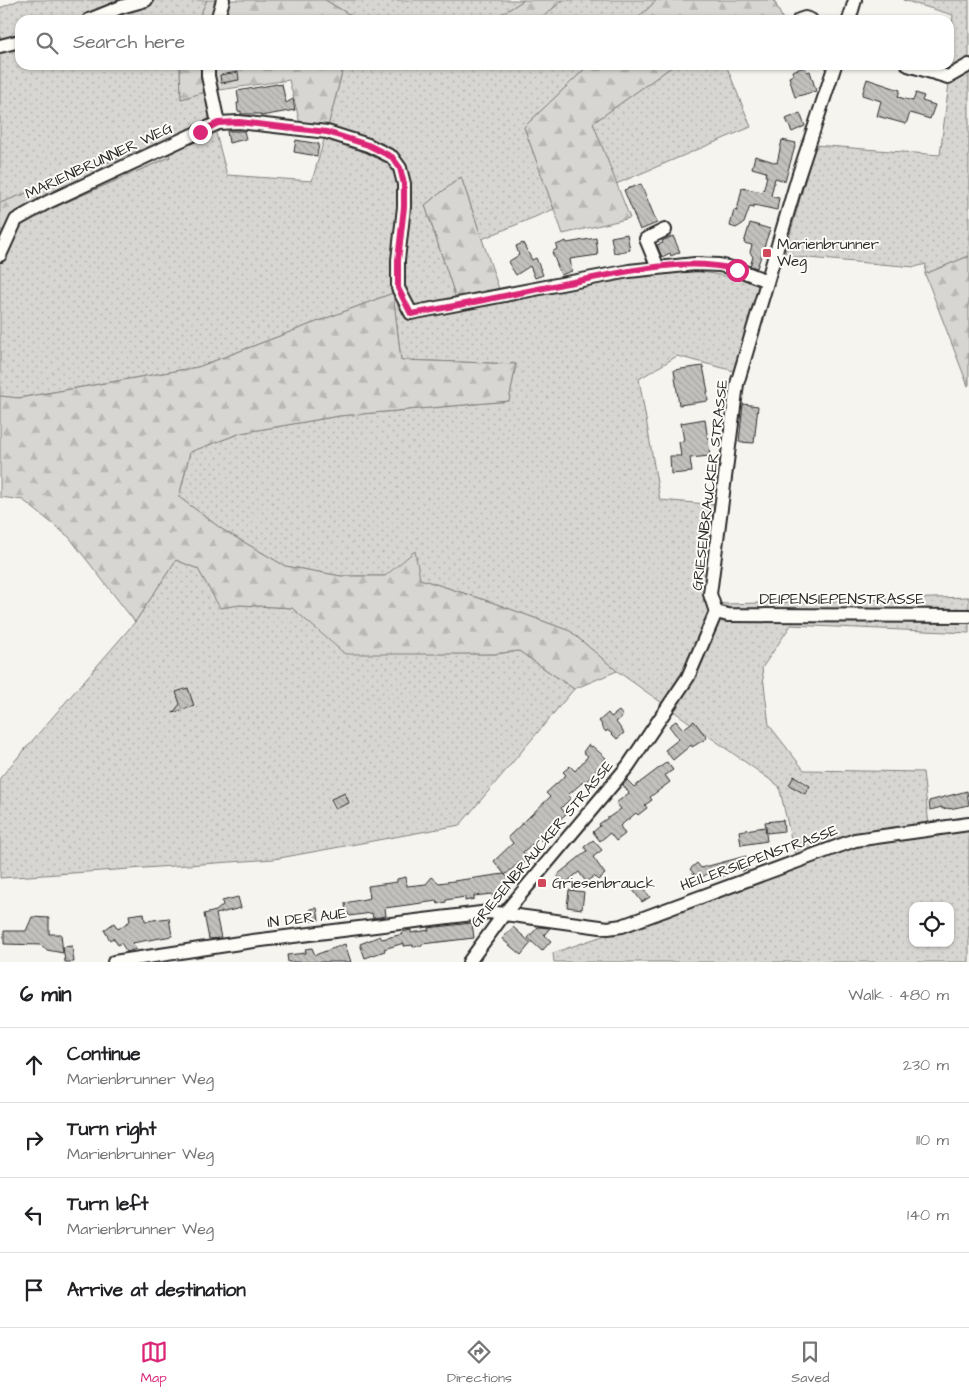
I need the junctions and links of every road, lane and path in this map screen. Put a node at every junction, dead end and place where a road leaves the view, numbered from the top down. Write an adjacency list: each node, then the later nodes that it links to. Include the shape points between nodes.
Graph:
1 (146, 0): 4 (street)
2 (223, 0): 5 (street)
3 (855, 0): 6 (street)
4 (101, 15)
5 (218, 15)
6 (850, 15)
7 (15, 42): 8 (street)
8 (0, 46)
9 (969, 65): 12 (street, via 948,77)
10 (208, 70): 13 (street)
11 (833, 70): 17 (street, GRIESENBRAUCKER STRASSE)
12 (925, 70)
13 (218, 123): 15 (street, MARIENBRUNNER WEG, via 16,220); 16 (street, MARIENBRUNNER WEG, via 239,122 327,132 368,145 392,157 400,168 404,184 398,288 411,314)
14 (666, 230): 16 (street, via 646,239)
15 (0, 255)
16 (658, 268): 17 (street, MARIENBRUNNER WEG, via 719,265)
17 (767, 281): 18 (street, GRIESENBRAUCKER STRASSE, via 737,384 710,594)
18 (716, 612): 19 (street, DEIPENSIEPENSTRASSE, via 728,615); 21 (street, GRIESENBRAUCKER STRASSE, via 688,677 628,766)
19 (969, 616)
20 (969, 824): 21 (street, HEILERSIEPENSTRASSE, via 855,840 622,926 608,928)
21 (504, 914): 22 (street, IN DER AUE, via 489,912); 23 (street, GRIESENBRAUCKER STRASSE)
22 (116, 962)
23 (469, 962)

